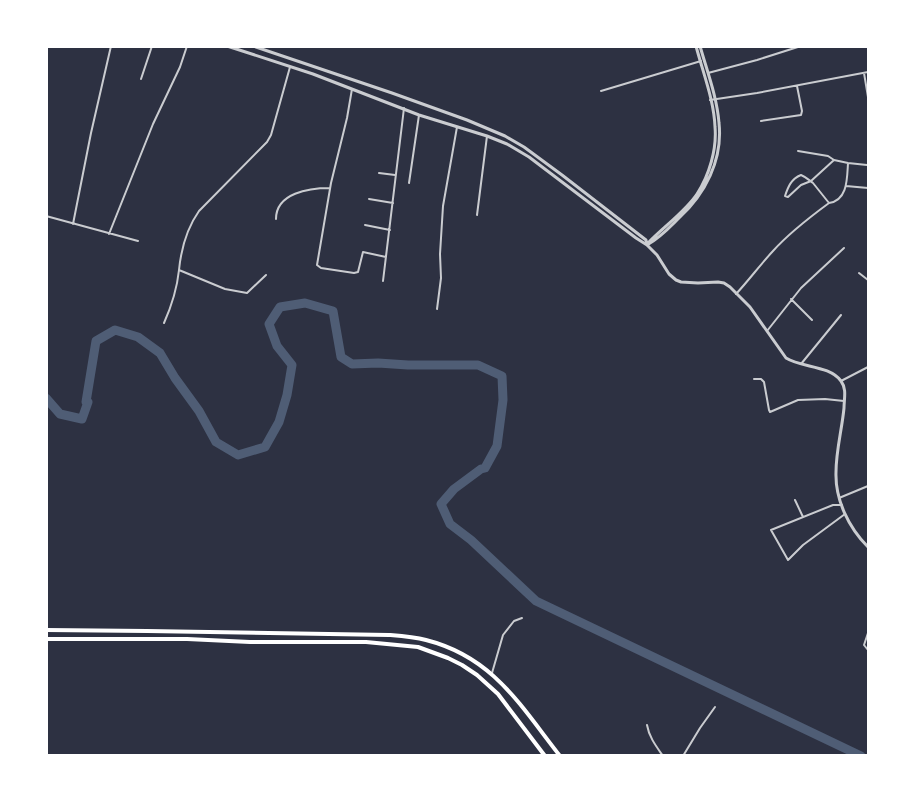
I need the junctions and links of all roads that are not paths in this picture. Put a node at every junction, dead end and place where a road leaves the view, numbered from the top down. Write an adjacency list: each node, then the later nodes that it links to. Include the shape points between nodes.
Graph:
1 (111, 46): 45 (street)
2 (152, 46): 15 (street)
3 (187, 46): 48 (street)
4 (226, 46): 9 (street)
5 (253, 46): 10 (street)
6 (698, 46): 8 (street)
7 (801, 46): 11 (street)
8 (702, 61): 11 (street); 19 (street); 22 (street)
9 (290, 67): 14 (street); 53 (street, via 271,135 194,219)
10 (315, 67): 14 (street); 16 (street)
11 (708, 72): 22 (street)
12 (868, 72): 13 (street)
13 (864, 73): 17 (street); 21 (street)
14 (313, 74): 18 (street)
15 (141, 79)
16 (364, 84): 20 (street); 50 (street, via 506,136 562,175 646,240)
17 (798, 86): 22 (street); 25 (street, via 802,113)
18 (352, 89): 20 (street); 37 (street)
19 (601, 91)
20 (361, 92): 23 (street)
21 (868, 97)
22 (712, 100): 50 (street, via 715,138 703,182 696,195)
23 (404, 108): 24 (street); 33 (street)
24 (419, 114): 26 (street); 35 (street)
25 (760, 121)
26 (457, 127): 27 (street); 60 (street, via 443,206)
27 (487, 136): 42 (street); 50 (street, via 529,157)
28 (798, 151): 29 (street)
29 (834, 160): 30 (street); 34 (street)
30 (848, 163): 31 (street); 36 (street)
31 (867, 165)
32 (379, 172): 33 (street)
33 (395, 175): 41 (street)
34 (811, 182): 34 (street, via 801,175 794,178 786,198); 40 (street)
35 (409, 183)
36 (846, 186): 38 (street); 40 (street, via 841,198)
37 (330, 188): 44 (street, via 306,191 284,200 278,206); 52 (street, via 317,265 354,273 358,272 363,252)
38 (868, 188)
39 (369, 199): 41 (street)
40 (830, 202): 58 (street, via 779,245)
41 (393, 203): 47 (street)
42 (477, 215)
43 (46, 216): 45 (street)
44 (276, 219)
45 (73, 224): 48 (street)
46 (365, 225): 47 (street)
47 (390, 230): 52 (street)
48 (109, 234): 49 (street)
49 (138, 241)
50 (647, 245): 58 (street, via 676,280 724,283)
51 (844, 248): 59 (street)
52 (386, 257): 57 (street)
53 (180, 270): 55 (street, via 244,293); 63 (street)
54 (859, 273): 56 (street)
55 (266, 275)
56 (868, 280)
57 (383, 281)
58 (736, 294): 64 (street)
59 (791, 299): 62 (street); 64 (street)
60 (436, 309)
61 (841, 315): 65 (street)
62 (812, 320)
63 (164, 323)
64 (767, 331): 65 (street, via 786,358)
65 (801, 364): 68 (street, via 823,370)
66 (868, 367): 68 (street)
67 (754, 379): 69 (street, via 764,382 770,412 798,400)
68 (841, 381): 69 (street)
69 (844, 401): 71 (street, via 836,463)
70 (868, 486): 71 (street)
71 (839, 498): 73 (street)
72 (795, 500): 75 (street)
73 (842, 505): 74 (street); 75 (street)
74 (845, 514): 75 (street, via 788,560 771,530); 76 (street)
75 (803, 517)
76 (868, 547)
77 (522, 618): 82 (street, via 514,621 503,635)
78 (46, 630): 82 (main road, via 389,635 442,646)
79 (868, 633): 81 (street, via 864,645)
80 (46, 639): 85 (main road, via 366,642 418,647 477,675 498,694)
81 (868, 650)
82 (492, 673): 86 (main road)
83 (715, 707): 88 (street)
84 (646, 725): 87 (street)
85 (545, 756)
86 (560, 756)
87 (663, 756)
88 (683, 756)

